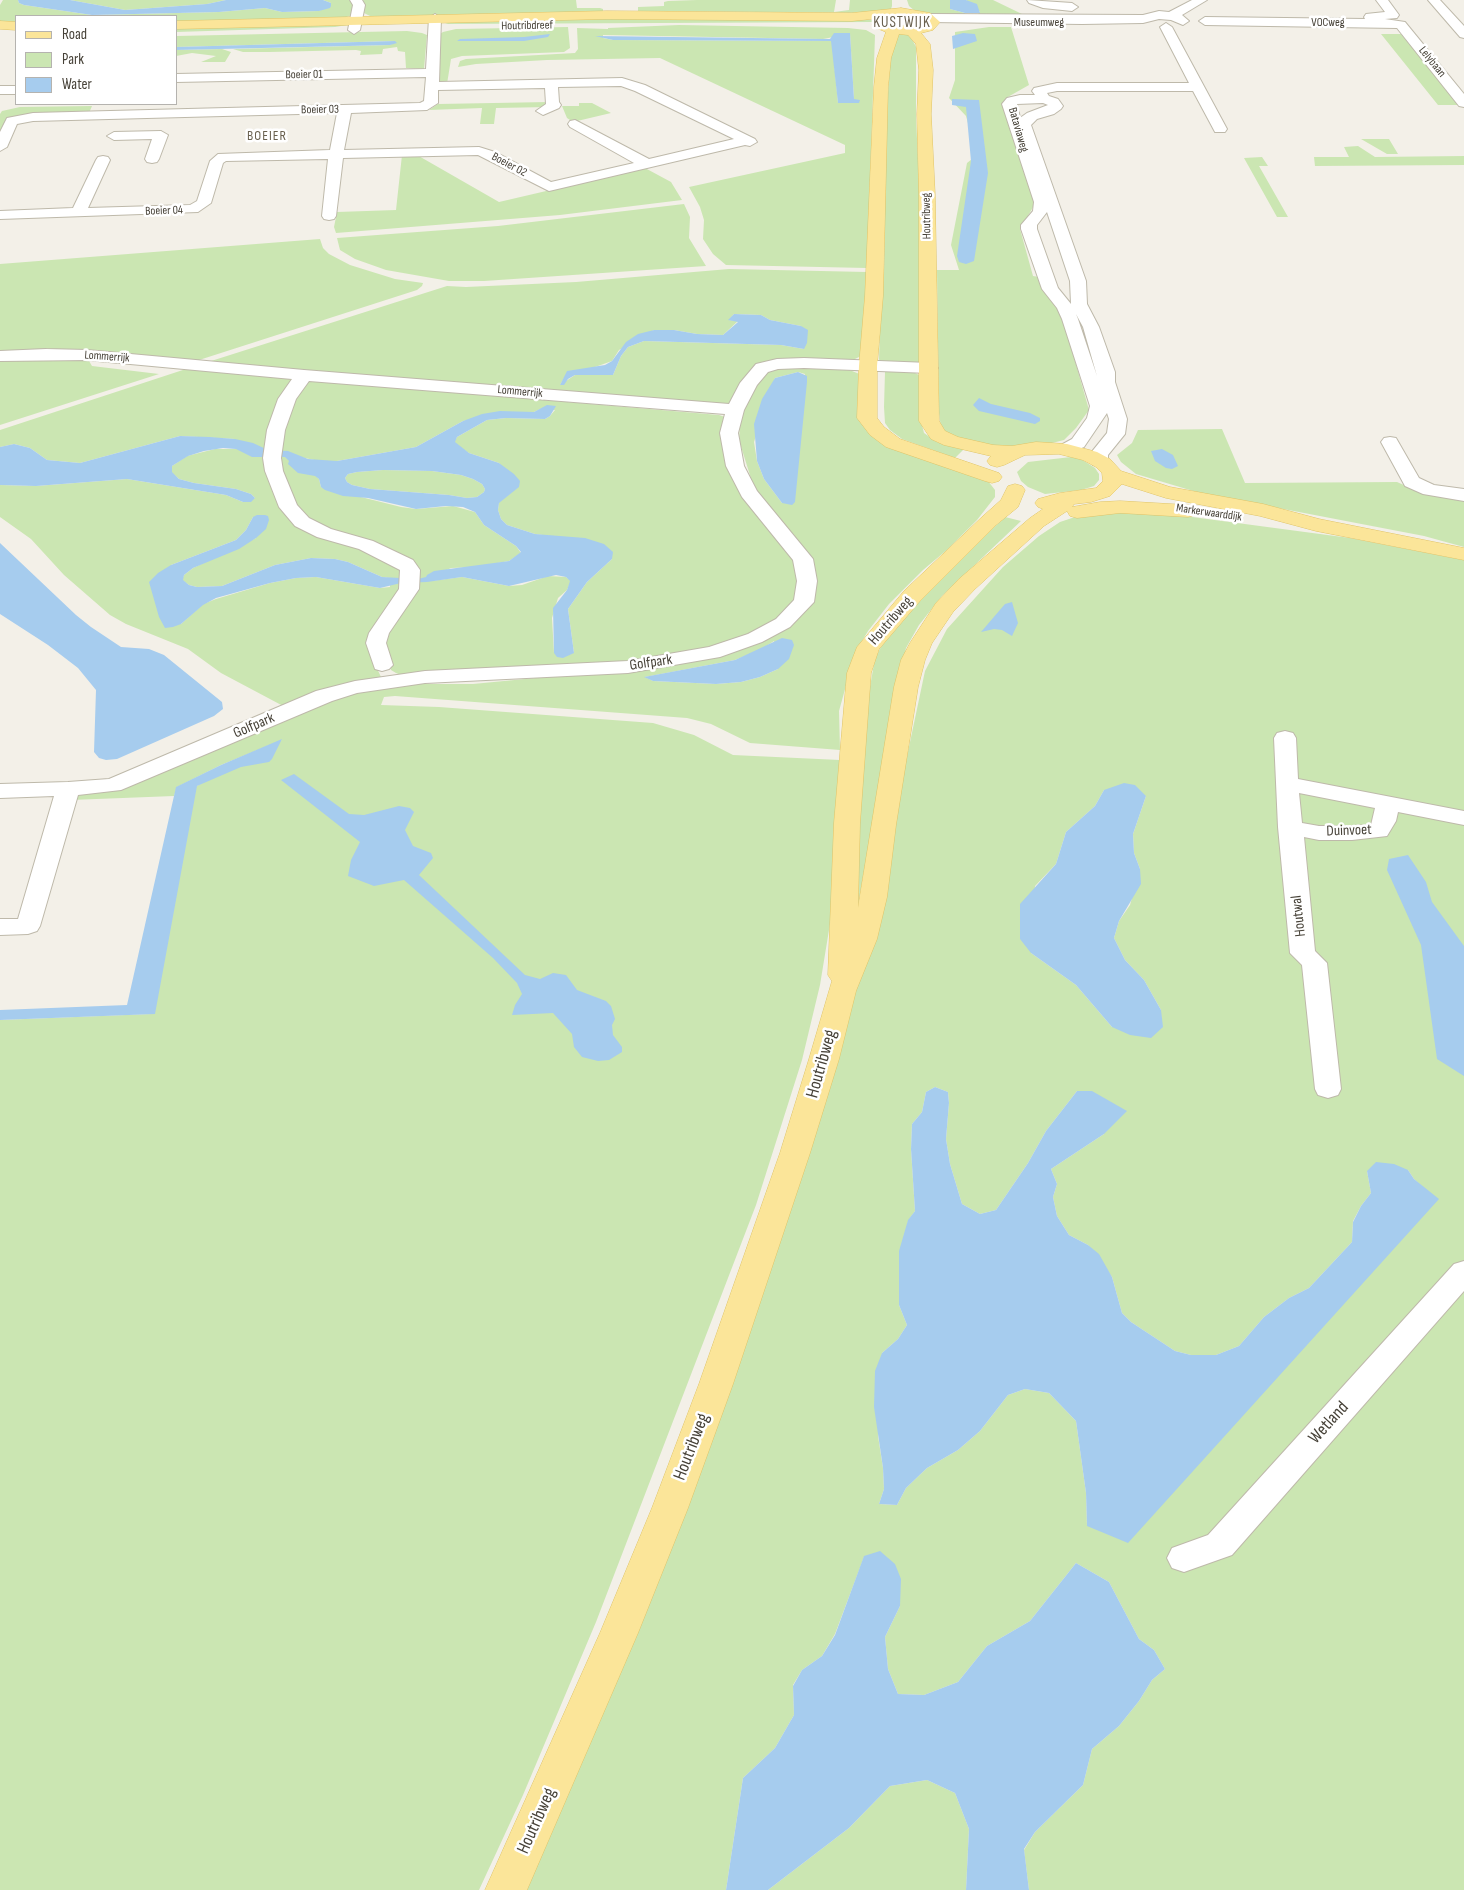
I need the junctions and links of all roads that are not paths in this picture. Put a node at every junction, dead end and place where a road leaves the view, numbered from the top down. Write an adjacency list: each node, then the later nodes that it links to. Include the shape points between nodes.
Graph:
1 (356, 0): 15 (street, via 359,5)
2 (1033, 0): 6 (street, via 1043,4)
3 (1201, 0): 10 (street)
4 (1382, 0): 8 (street, Lelybaan)
5 (1434, 0): 22 (street)
6 (1116, 10)
7 (891, 12): 11 (main road, Houtribdreef, via 852,17 696,14); 12 (main road, Houtribdreef); 16 (main road, via 910,15); 20 (main road)
8 (1395, 20): 10 (street, VOCweg); 35 (street, Lelybaan)
9 (1144, 21): 10 (street, VOCweg); 16 (street, Museumweg); 16 (street, Museumweg, via 967,20)
10 (1173, 21): 29 (street)
11 (435, 23): 12 (main road, Houtribdreef); 15 (main road, Houtribdreef); 27 (street, Boeier 03)
12 (789, 24): 25 (main road, via 869,30 880,36)
13 (0, 25): 17 (main road)
14 (178, 25): 15 (main road, Houtribdreef)
15 (355, 25): 21 (main road, Houtribdreef)
16 (925, 26): 20 (main road); 54 (main road, Houtribweg)
17 (15, 28)
18 (15, 28): 19 (main road)
19 (0, 30)
20 (894, 30): 25 (main road)
21 (178, 34)
22 (1464, 34)
23 (0, 37): 24 (main road)
24 (15, 37)
25 (884, 58): 53 (main road)
26 (178, 78): 27 (street, Boeier 01)
27 (431, 80): 28 (street, Boeier 02); 36 (street, Boeier 03, via 431,103 422,107)
28 (551, 83): 38 (street, via 554,105); 43 (street, Boeier 02, via 629,83)
29 (1198, 87): 30 (street); 41 (street)
30 (1058, 88): 33 (street, via 1039,91); 34 (street, via 1032,87 1014,97)
31 (0, 90): 32 (street)
32 (15, 90)
33 (1044, 99): 34 (street, Bataviaweg); 60 (street, Bataviaweg, via 1056,104 1054,109 1032,116 1024,124 1078,281 1081,309 1091,327 1106,372 1116,382 1130,427 1125,440 1112,454)
34 (1016, 100): 58 (street, Bataviaweg, via 1009,104 1041,202 1029,229 1050,289 1070,319 1099,406 1099,412 1078,443)
35 (1464, 103)
36 (345, 109): 39 (street, Boeier 03); 46 (street)
37 (97, 110): 39 (street, Boeier 03); 45 (street, via 12,121)
38 (543, 110)
39 (123, 115): 42 (street)
40 (575, 124): 48 (street)
41 (1220, 129)
42 (114, 136): 47 (street, via 161,135); 49 (street)
43 (744, 141): 44 (street, Boeier 02); 48 (street, Boeier 02)
44 (760, 145)
45 (0, 147)
46 (336, 154): 48 (street, Boeier 02, via 480,151 548,187); 49 (street, Boeier 04, via 223,157 217,161 204,203 198,208); 51 (street)
47 (152, 159)
48 (647, 164)
49 (78, 213): 50 (street, Boeier 04)
50 (0, 215)
51 (329, 216)
52 (0, 356): 55 (street, Lommerrijk, via 87,356)
53 (868, 366): 54 (street, Golfpark); 56 (street, Golfpark, via 804,363 768,366 756,373); 61 (main road, via 867,418 877,431 916,452)
54 (929, 368): 59 (main road, Houtribweg, via 929,421 938,435 993,452)
55 (304, 375): 56 (street, Lommerrijk); 68 (street, via 287,399 276,430 274,471 288,507 302,522 324,533 366,545 406,564 410,581 376,643)
56 (735, 410): 71 (street, Golfpark, via 729,433 735,466 749,493 803,559 807,581 804,602 784,623 713,653 664,662 586,670 425,677 355,687 324,696 112,785)
57 (1390, 442): 62 (street, via 1412,482 1430,490)
58 (1060, 449): 59 (main road, Houtribweg); 60 (main road, Markerwaarddijk, via 1085,454); 61 (main road, via 1017,458 1005,467)
59 (1013, 452): 61 (main road, via 998,460)
60 (1115, 470): 63 (main road, via 1121,489); 64 (main road, via 1111,486 1097,494); 65 (main road, Markerwaarddijk)
61 (1000, 480): 64 (main road, via 1030,497); 77 (main road, Houtribweg, via 1011,503 890,619 868,647 859,673 847,823)
62 (1464, 496)
63 (1103, 499): 64 (main road, via 1089,503); 65 (main road, Markerwaarddijk)
64 (1056, 503): 66 (main road, Houtribweg)
65 (1194, 504): 66 (main road, via 1091,509 1067,516); 67 (main road, Markerwaarddijk, via 1264,521 1316,525)
66 (1014, 542): 77 (main road, Houtribweg, via 944,608 914,660 906,687 874,897 864,939)
67 (1464, 554)
68 (382, 665)
69 (1285, 738): 70 (street, Houtwal)
70 (1286, 784): 73 (street, Duinvoet); 75 (street, Houtwal)
71 (68, 789): 72 (street, Golfpark); 76 (street, via 28,926)
72 (0, 791)
73 (1388, 803): 74 (street, Duinvoet); 75 (street, Duinvoet, via 1379,831 1319,832)
74 (1464, 818)
75 (1290, 827): 78 (street, Houtwal, via 1303,953 1314,963)
76 (0, 927)
77 (842, 992): 81 (main road, Houtribweg, via 795,1153 710,1402 619,1633)
78 (1328, 1089)
79 (1464, 1272): 80 (street, Wetland, via 1220,1545)
80 (1184, 1558)
81 (506, 1890)

